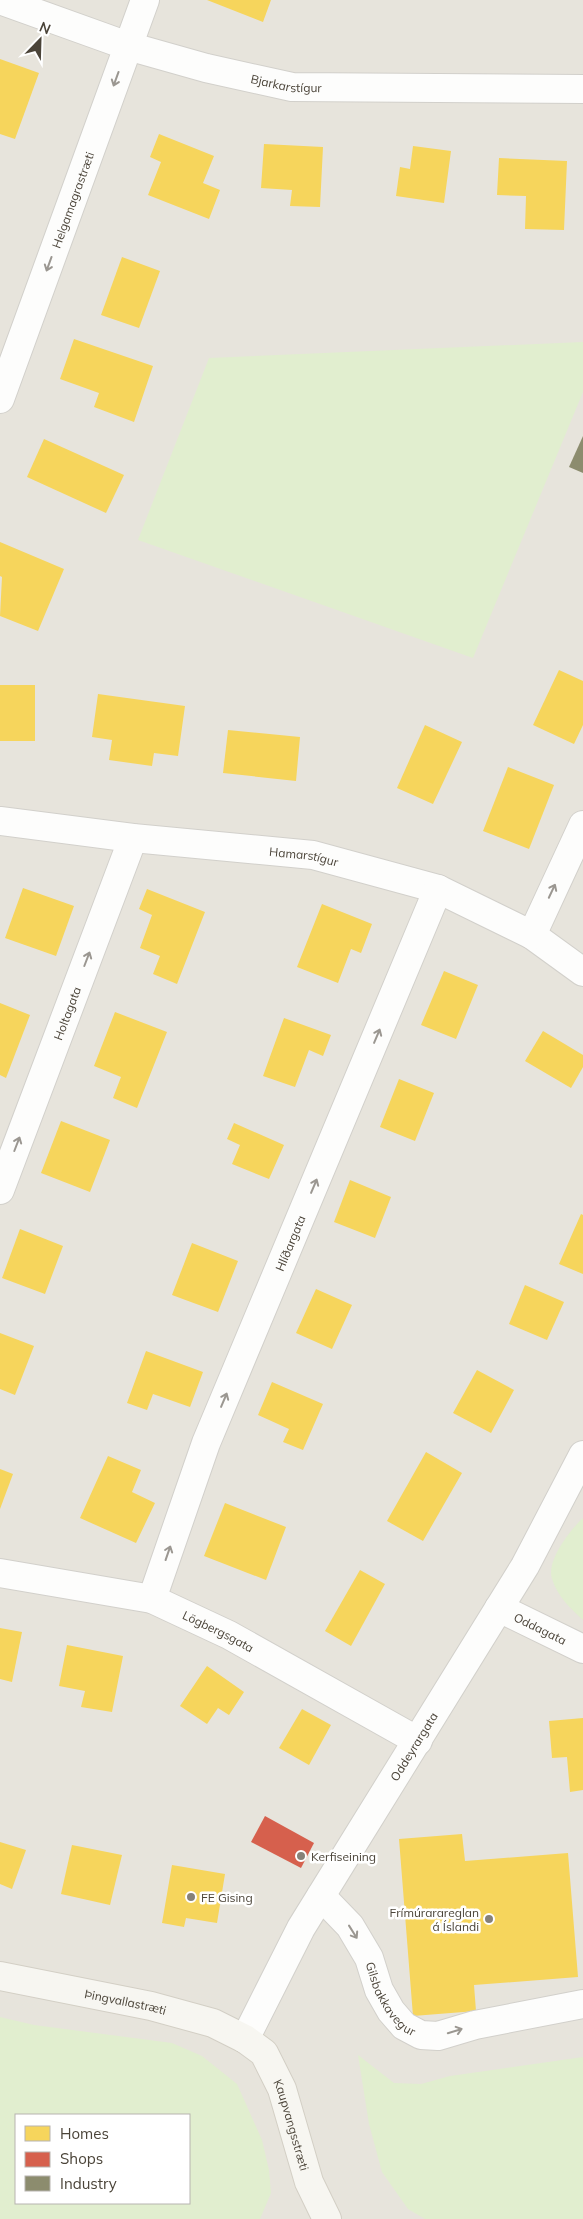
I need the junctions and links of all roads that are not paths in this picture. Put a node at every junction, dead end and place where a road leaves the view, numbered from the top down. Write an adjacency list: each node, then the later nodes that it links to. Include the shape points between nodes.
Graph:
1 (0, 0): 3 (street, Bjarkarstígur)
2 (145, 0): 3 (street, Helgamagrastræti)
3 (128, 46): 4 (street, Bjarkarstígur, via 292,87); 5 (street, Helgamagrastræti, one-way to 5)
4 (583, 89)
5 (0, 399)
6 (0, 821): 8 (street, Hamarstígur)
7 (583, 825): 10 (street, one-way to 7)
8 (133, 838): 9 (street, Hamarstígur, via 313,855); 12 (street, Holtagata, one-way to 8)
9 (438, 889): 10 (street, Hamarstígur); 15 (street, Hlíðargata, one-way to 9, via 206,1444)
10 (532, 935): 11 (street, Hamarstígur)
11 (583, 972)
12 (0, 1190)
13 (583, 1455): 16 (street, Oddeyrargata, via 525,1566)
14 (0, 1573): 15 (street, Lögbergsgata)
15 (152, 1599): 18 (street, Lögbergsgata, via 230,1635)
16 (499, 1608): 17 (street, Oddagata); 18 (street, Oddeyrargata)
17 (583, 1650)
18 (418, 1741): 19 (street, Oddeyrargata)
19 (321, 1896): 21 (street, Gilsbakkavegur, one-way to 21, via 350,1926 369,1958 379,1990 391,2012 404,2026 421,2035 438,2036); 22 (street, Oddeyrargata)
20 (0, 1976): 22 (main road, Þingvallastræti, via 151,2006 213,2023)
21 (583, 2004)
22 (245, 2040): 23 (main road, Kaupvangsstræti, via 264,2053 282,2089 309,2182)
23 (327, 2219)

